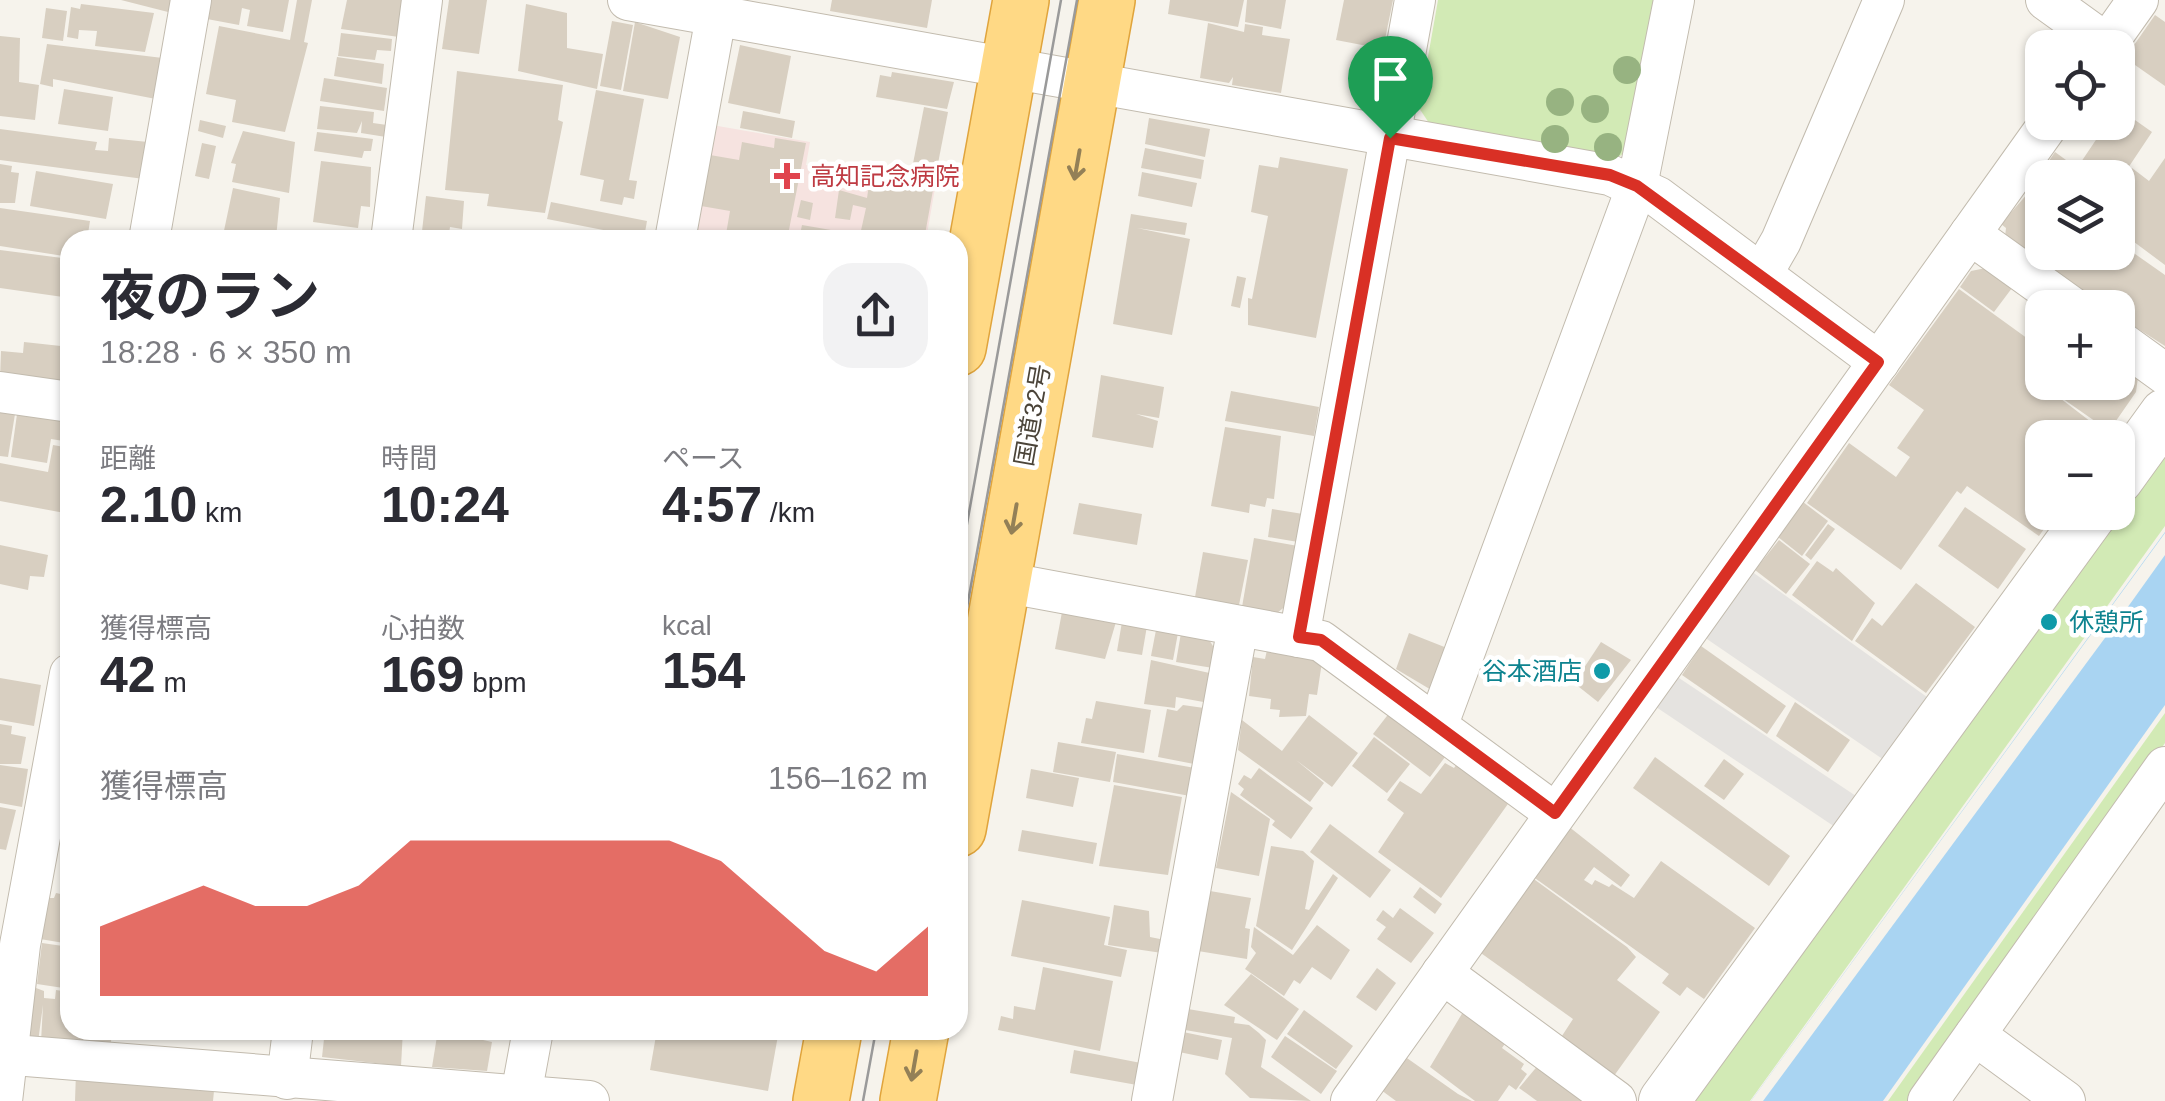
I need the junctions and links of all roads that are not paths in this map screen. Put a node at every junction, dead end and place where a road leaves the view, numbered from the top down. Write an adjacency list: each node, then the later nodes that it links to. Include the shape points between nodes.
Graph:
1 (192, 0): 19 (street)
2 (422, 0): 20 (street)
3 (628, 0): 11 (street)
4 (1020, 0): 14 (highway)
5 (1108, 0): 15 (highway, 国道32号)
6 (1414, 0): 16 (street)
7 (1674, 0): 18 (street)
8 (1884, 0): 23 (street)
9 (2046, 0): 12 (street)
10 (2138, 0): 13 (street)
11 (717, 8): 14 (street); 21 (street)
12 (2085, 30)
13 (2117, 30)
14 (1008, 68): 15 (street); 25 (highway)
15 (1091, 84): 16 (street); 34 (highway, 国道32号, one-way to 34)
16 (1390, 138): 18 (street, via 1610,175); 36 (street)
17 (2037, 140): 22 (street)
18 (1637, 186): 23 (street); 37 (street)
19 (151, 230)
20 (392, 230)
21 (677, 230)
22 (1970, 234): 24 (street); 27 (street)
23 (1762, 274): 27 (street)
24 (2048, 290)
25 (968, 292)
26 (2135, 352): 28 (street)
27 (1878, 362): 41 (street)
28 (2165, 374)
29 (0, 392): 30 (street)
30 (60, 401)
31 (2165, 414): 32 (street)
32 (2135, 455)
33 (2080, 530): 60 (street)
34 (1003, 582): 35 (street); 40 (highway, 国道32号)
35 (1238, 626): 36 (street); 57 (street)
36 (1299, 637): 37 (street, via 1321,640)
37 (1438, 724): 41 (street)
38 (60, 730): 48 (street)
39 (2165, 767): 43 (street)
40 (968, 774)
41 (1555, 813): 42 (street)
42 (1442, 973): 58 (street); 59 (street)
43 (1975, 1035): 61 (street); 62 (street)
44 (291, 1040): 49 (street)
45 (531, 1040): 51 (street)
46 (832, 1040): 55 (highway)
47 (919, 1040): 56 (highway, one-way to 56)
48 (2, 1054): 50 (street, via 205,1067); 53 (street)
49 (287, 1080): 50 (street); 52 (street)
50 (229, 1088)
51 (521, 1095): 52 (street); 54 (street)
52 (446, 1096)
53 (2, 1101)
54 (589, 1101)
55 (821, 1101)
56 (908, 1101)
57 (1152, 1101)
58 (1351, 1101)
59 (1616, 1101)
60 (1664, 1101)
61 (1928, 1101)
62 (2066, 1101)

